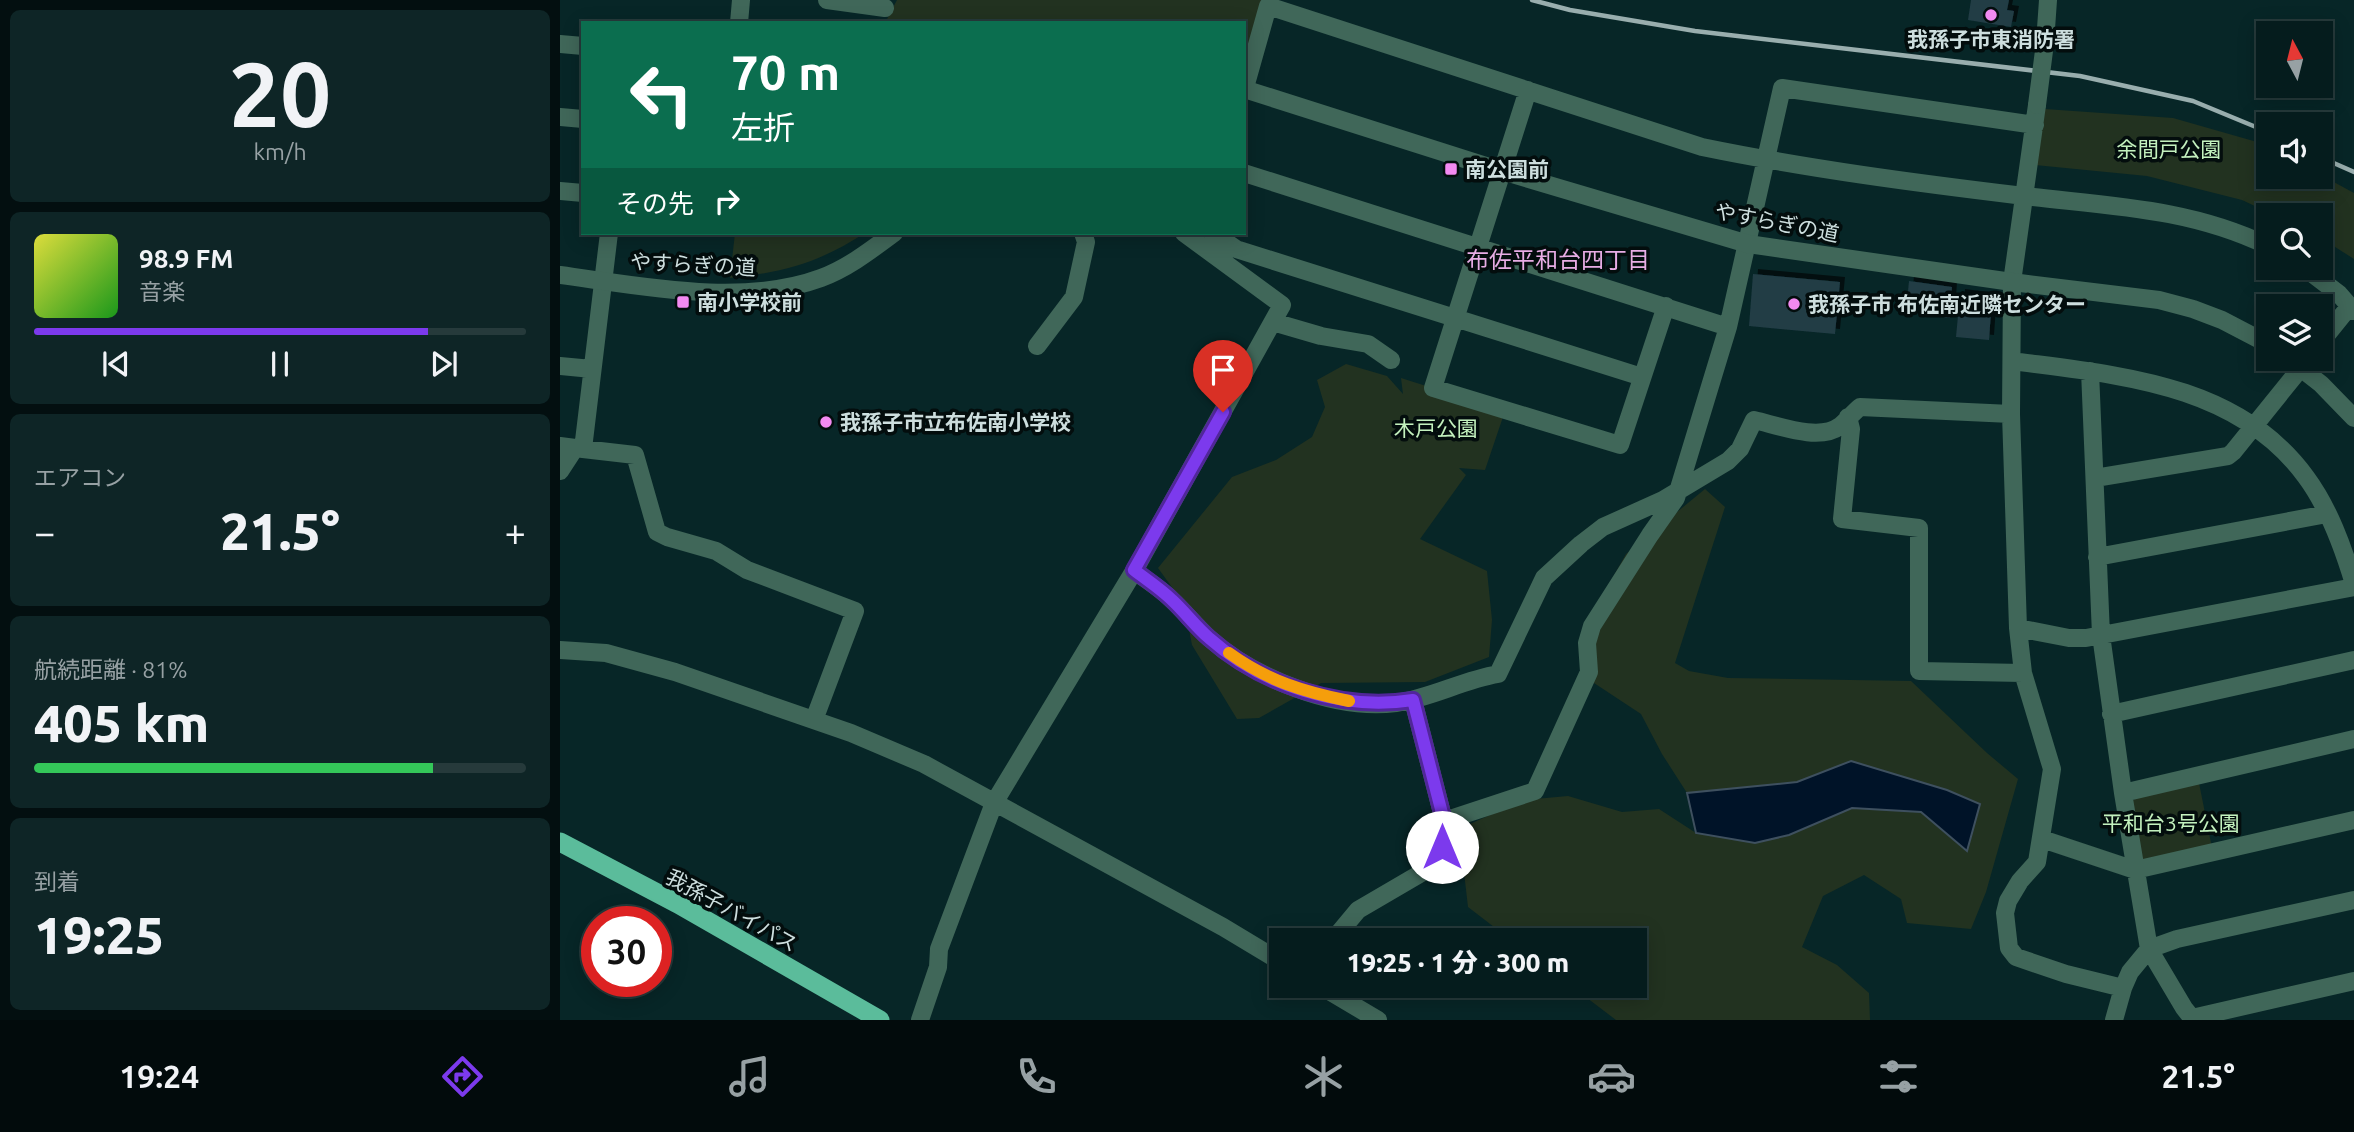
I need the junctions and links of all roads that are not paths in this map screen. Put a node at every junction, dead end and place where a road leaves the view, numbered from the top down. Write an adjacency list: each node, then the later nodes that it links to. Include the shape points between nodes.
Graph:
1 (741, 0): 5 (street)
2 (827, 0): 4 (street)
3 (2048, 0): 13 (street, bridge)
4 (883, 10)
5 (739, 21)
6 (560, 44): 7 (street)
7 (581, 47)
8 (1246, 83): 9 (street, via 1268,6)
9 (1528, 90): 14 (street, via 1702,147); 15 (street)
10 (1246, 91): 15 (street, やすらぎの道)
11 (560, 117): 12 (street)
12 (581, 119)
13 (2035, 125): 14 (street, via 1782,88); 19 (street)
14 (1765, 160): 19 (street); 26 (street)
15 (1502, 171): 26 (street, やすらぎの道); 27 (street)
16 (1246, 174): 27 (street)
17 (560, 191): 18 (street)
18 (581, 193)
19 (2025, 196): 25 (street, via 2198,219); 31 (street)
20 (609, 235): 30 (street)
21 (891, 235): 30 (street, やすらぎの道, via 822,277 761,291 701,292)
22 (1084, 235): 39 (street, via 1074,297)
23 (1187, 235): 35 (street, via 1282,305)
24 (1216, 235): 34 (street, via 1236,249)
25 (2256, 240)
26 (1748, 244): 31 (street, やすらぎの道); 36 (street)
27 (1478, 246): 32 (street); 34 (street)
28 (560, 275): 30 (street, やすらぎの道)
29 (2321, 280): 33 (street)
30 (604, 281): 43 (street)
31 (2012, 282): 38 (street, やすらぎの道, via 2160,300 2222,320); 41 (street)
32 (1666, 306): 36 (street); 47 (street)
33 (2351, 309): 37 (street)
34 (1455, 317): 47 (street); 47 (street, via 1433,388 1620,446)
35 (1273, 322): 40 (street, via 1368,344); 58 (street)
36 (1728, 327): 55 (street)
37 (2333, 329)
38 (2256, 338)
39 (1037, 346)
40 (1391, 360)
41 (2012, 361): 44 (street); 48 (street)
42 (560, 366): 43 (street)
43 (592, 369): 52 (street)
44 (2090, 371): 51 (street, via 2192,394); 54 (street)
45 (2293, 371): 51 (street)
46 (2308, 371): 50 (street)
47 (1643, 377)
48 (2011, 414): 49 (street, via 1860,407); 60 (street)
49 (1848, 417): 55 (street, via 1838,427 1815,433 1754,420 1741,449 1728,461); 64 (street, via 1851,429 1842,519 1919,528 1919,671)
50 (2354, 418)
51 (2253, 426): 54 (street, via 2228,456); 56 (street, via 2290,457)
52 (573, 448): 53 (street); 67 (street, via 635,455 657,532 716,551 747,570 855,611)
53 (560, 471)
54 (2095, 478): 57 (street)
55 (1680, 488): 65 (street, via 1603,527 1544,578 1499,674); 72 (street, via 1592,626 1587,643 1589,671 1535,791)
56 (2328, 514): 57 (street); 59 (street)
57 (2097, 557): 61 (street)
58 (1134, 570): 65 (street, via 1210,639 1249,667 1304,692 1358,703); 70 (street)
59 (2354, 585): 61 (street)
60 (2018, 628): 61 (street, via 2069,638); 64 (street)
61 (2101, 635): 66 (street)
62 (560, 650): 67 (street, via 606,653)
63 (2354, 660): 66 (street)
64 (2023, 673): 73 (street, via 2052,769)
65 (1413, 700): 72 (street)
66 (2111, 714): 69 (street)
67 (814, 720): 70 (street, via 925,764)
68 (2354, 739): 69 (street)
69 (2123, 793): 75 (street)
70 (994, 803): 79 (street); 85 (street, via 939,948)
71 (2354, 820): 75 (street)
72 (1444, 821): 77 (street, via 1435,865 1358,910)
73 (2042, 839): 75 (street); 81 (street, via 2037,862 2008,901 2009,948 2016,957)
74 (560, 842): 84 (highway, 我孫子バイパス)
75 (2136, 870): 78 (street)
76 (2354, 900): 78 (street)
77 (1343, 928)
78 (2149, 949): 81 (street); 83 (street)
79 (1269, 955)
80 (2354, 981): 83 (street)
81 (2123, 988): 87 (street)
82 (1341, 998): 86 (street)
83 (2192, 1019)
84 (880, 1020)
85 (920, 1020)
86 (1378, 1020)
87 (2114, 1020)

